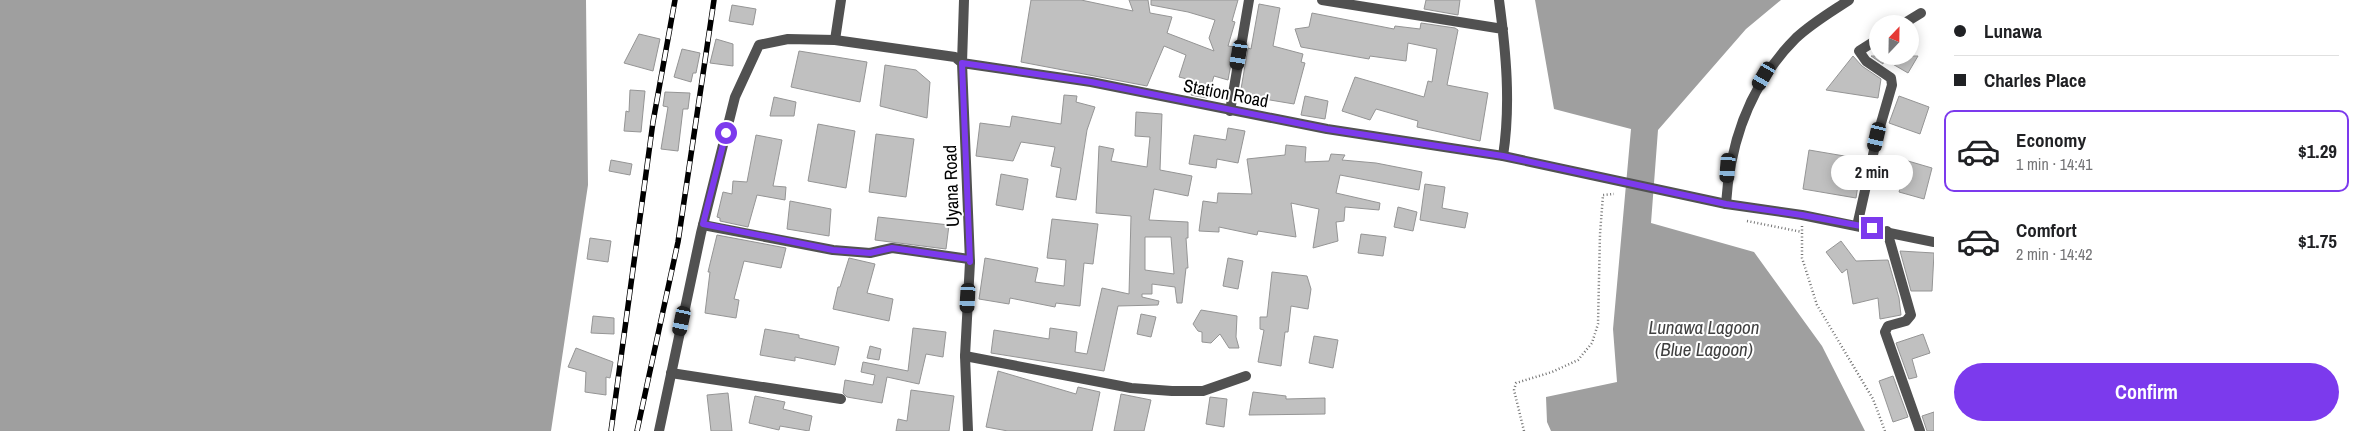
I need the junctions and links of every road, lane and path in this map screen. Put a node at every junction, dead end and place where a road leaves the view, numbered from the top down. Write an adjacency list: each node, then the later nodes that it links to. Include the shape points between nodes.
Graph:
1 (841, 0): 10 (street)
2 (964, 0): 12 (street, Uyana Road)
3 (1248, 0): 15 (street)
4 (1322, 0): 9 (street)
5 (1499, 0): 9 (street)
6 (1849, 0): 18 (street, via 1798,37 1764,76 1741,122 1728,168)
7 (1921, 13): 8 (street)
8 (1918, 15)
9 (1503, 29): 16 (street, via 1508,105)
10 (835, 40): 12 (street, Station Road, via 955,57); 20 (street, Station Road, via 788,38 759,45 735,96)
11 (1869, 45): 13 (street, via 1859,51)
12 (962, 63): 15 (street, Station Road, via 1091,82); 24 (street, Uyana Road)
13 (1869, 63)
14 (1872, 65): 21 (street, via 1891,78 1892,85)
15 (1230, 111): 16 (street, Station Road)
16 (1503, 156): 18 (street, Station Road)
17 (1612, 193): 31 (path, via 1603,195 1598,324 1592,342 1578,360 1516,383 1514,390)
18 (1726, 204): 19 (street, Station Road)
19 (1802, 215): 21 (street, Station Road); 32 (path, via 1802,258 1817,305 1873,399)
20 (703, 224): 24 (street, via 833,250 870,253 892,248 969,259); 26 (street)
21 (1857, 226): 22 (street, Station Road)
22 (1887, 231): 23 (street, Station Road); 33 (street, via 1911,315 1906,321 1888,326 1885,332)
23 (1934, 242)
24 (970, 262): 25 (street, Uyana Road)
25 (966, 356): 27 (street, via 1131,388 1172,391 1203,391); 30 (street, Uyana Road)
26 (671, 373): 28 (street); 29 (street)
27 (1246, 376)
28 (840, 399)
29 (659, 431)
30 (968, 431)
31 (1524, 431)
32 (1885, 431)
33 (1920, 431)

